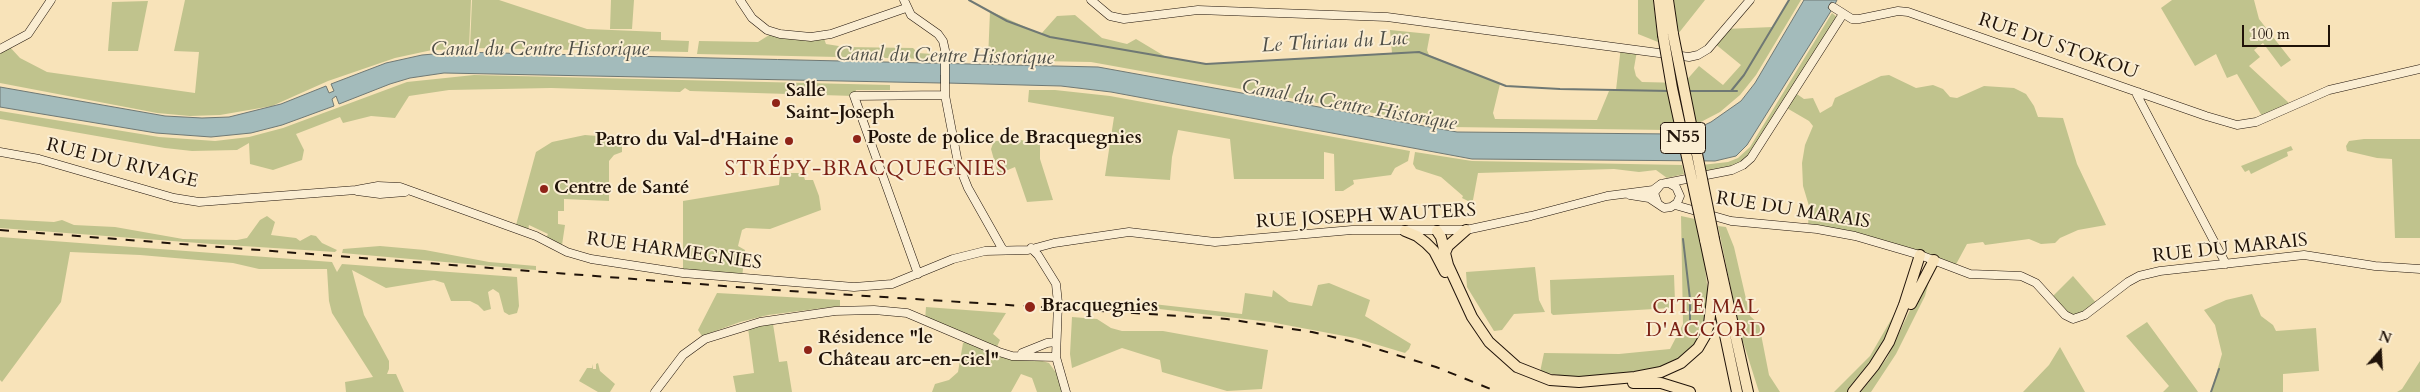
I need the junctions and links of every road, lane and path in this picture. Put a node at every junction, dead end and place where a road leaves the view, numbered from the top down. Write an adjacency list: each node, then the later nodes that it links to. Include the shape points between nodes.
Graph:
1 (51, 0): 11 (street, via 28,34)
2 (740, 0): 7 (street, via 752,18 767,30 811,37 831,34)
3 (1091, 0): 6 (street, via 1110,16 1124,19 1198,10 1387,17 1689,56 1708,49)
4 (1660, 0): 10 (highway, N55)
5 (1668, 0): 10 (highway, N55)
6 (1750, 0)
7 (905, 4): 13 (street, via 911,15 940,36 944,44)
8 (1832, 7): 9 (street)
9 (1843, 14): 14 (street, RUE DU STOKOU, via 1852,19 1908,12); 16 (street, RUE JOSEPH WAUTERS, via 1751,158 1732,170)
10 (1668, 35): 25 (highway, N55, bridge, via 1672,88)
11 (0, 50)
12 (2420, 69): 14 (street, RUE DU STOKOU, via 2329,90 2247,124 2225,122)
13 (944, 92): 27 (street, via 958,163 968,188); 34 (street, via 854,96)
14 (2142, 93): 32 (street, via 2137,95)
15 (0, 152): 18 (street, RUE DU RIVAGE, via 198,202 386,186)
16 (1694, 178): 17 (street, RUE JOSEPH WAUTERS); 20 (street, via 1682,188)
17 (1665, 184): 19 (street, RUE JOSEPH WAUTERS, via 1653,190); 20 (street, via 1676,186); 21 (street, via 1654,194)
18 (412, 192): 34 (street, RUE HARMEGNIES, via 591,259 683,273 854,287 887,285)
19 (1618, 194): 21 (street, RUE JOSEPH WAUTERS, via 1649,198); 22 (street, RUE JOSEPH WAUTERS)
20 (1678, 199): 21 (street, via 1664,208); 30 (street, RUE DU MARAIS, via 1692,210 1731,221 1827,231)
21 (1658, 204)
22 (1466, 230): 24 (street, RUE JOSEPH WAUTERS); 28 (highway)
23 (1405, 231): 24 (street, RUE JOSEPH WAUTERS); 26 (street, RUE JOSEPH WAUTERS, via 1352,230 1215,242 1129,232); 28 (highway)
24 (1437, 231): 28 (highway)
25 (1710, 239): 35 (highway, N55); 39 (highway, N55)
26 (1051, 242): 29 (street); 29 (street); 29 (street, via 1046,249)
27 (1002, 248): 29 (street); 29 (street); 34 (street, via 961,257)
28 (1440, 252): 35 (highway, via 1472,317 1500,354 1526,372 1550,380 1602,381 1649,375 1681,363 1698,348 1705,336); 42 (highway, via 1476,332 1494,355 1512,370 1535,381 1562,386 1653,383)
29 (1036, 253): 36 (street, via 1054,279 1058,292)
30 (1920, 255): 31 (street, RUE DU MARAIS); 46 (highway, via 1889,342)
31 (1934, 260): 32 (street, RUE DU MARAIS, via 1970,274 2030,279 2065,315 2076,319 2139,276); 47 (highway, via 1885,358)
32 (2226, 264): 33 (street, RUE DU MARAIS, via 2304,255)
33 (2420, 269)
34 (918, 274)
35 (1714, 281): 43 (highway, N55)
36 (1055, 342): 37 (street); 38 (street)
37 (1017, 355): 38 (street); 40 (street, via 999,352 907,313 834,311 760,322 712,336 683,354)
38 (1056, 357): 41 (street)
39 (1745, 379): 44 (highway, N55); 45 (highway)
40 (655, 392)
41 (1066, 392)
42 (1690, 392)
43 (1737, 392)
44 (1748, 392)
45 (1754, 392)
46 (1853, 392)
47 (1858, 392)

